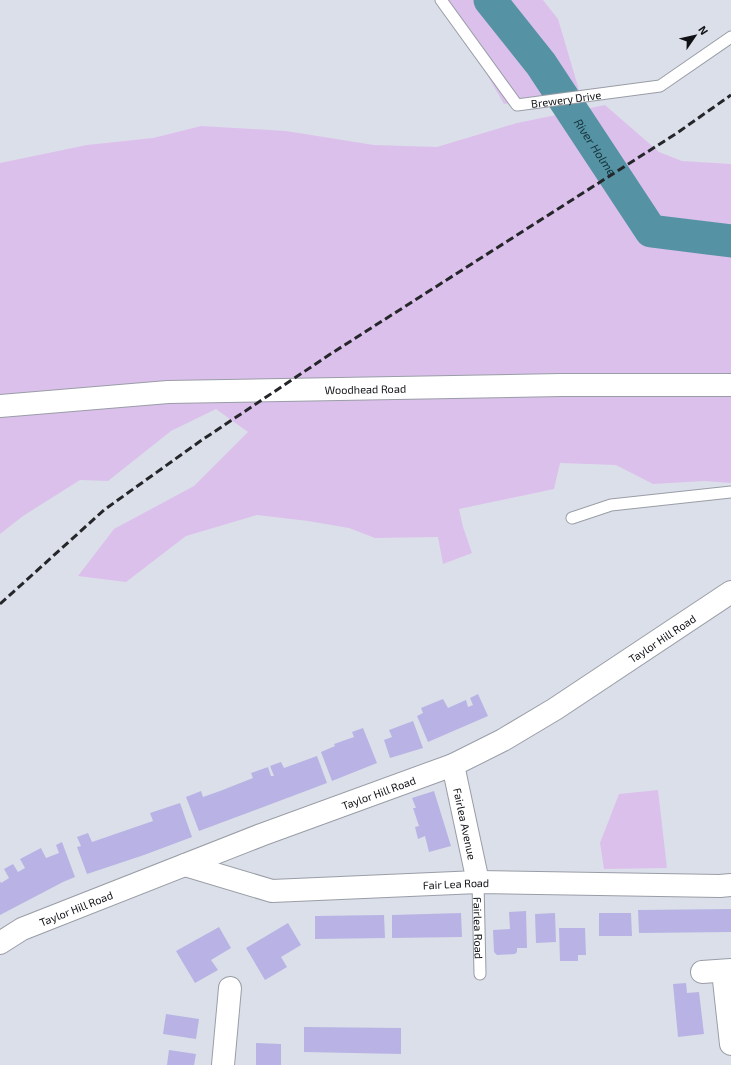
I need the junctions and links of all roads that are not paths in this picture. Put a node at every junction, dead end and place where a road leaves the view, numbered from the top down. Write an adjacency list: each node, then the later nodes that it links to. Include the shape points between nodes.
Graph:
1 (441, 0): 2 (lane, Brewery Drive, via 517,105 660,86)
2 (731, 37)
3 (731, 386): 4 (street, Woodhead Road, via 561,385 168,392)
4 (0, 406)
5 (731, 492): 6 (lane, via 611,505)
6 (572, 518)
7 (731, 592): 8 (street, Taylor Hill Road, via 555,709)
8 (452, 765): 9 (street, Taylor Hill Road); 10 (street, Fairlea Avenue)
9 (185, 865): 10 (street, Fair Lea Road, via 272,891); 12 (street, Taylor Hill Road, via 22,929)
10 (478, 882): 11 (street, Fair Lea Road); 14 (lane, Fairlea Road)
11 (731, 885)
12 (0, 943)
13 (719, 971): 16 (street)
14 (480, 974)
15 (230, 988): 17 (street)
16 (731, 1044)
17 (223, 1065)

